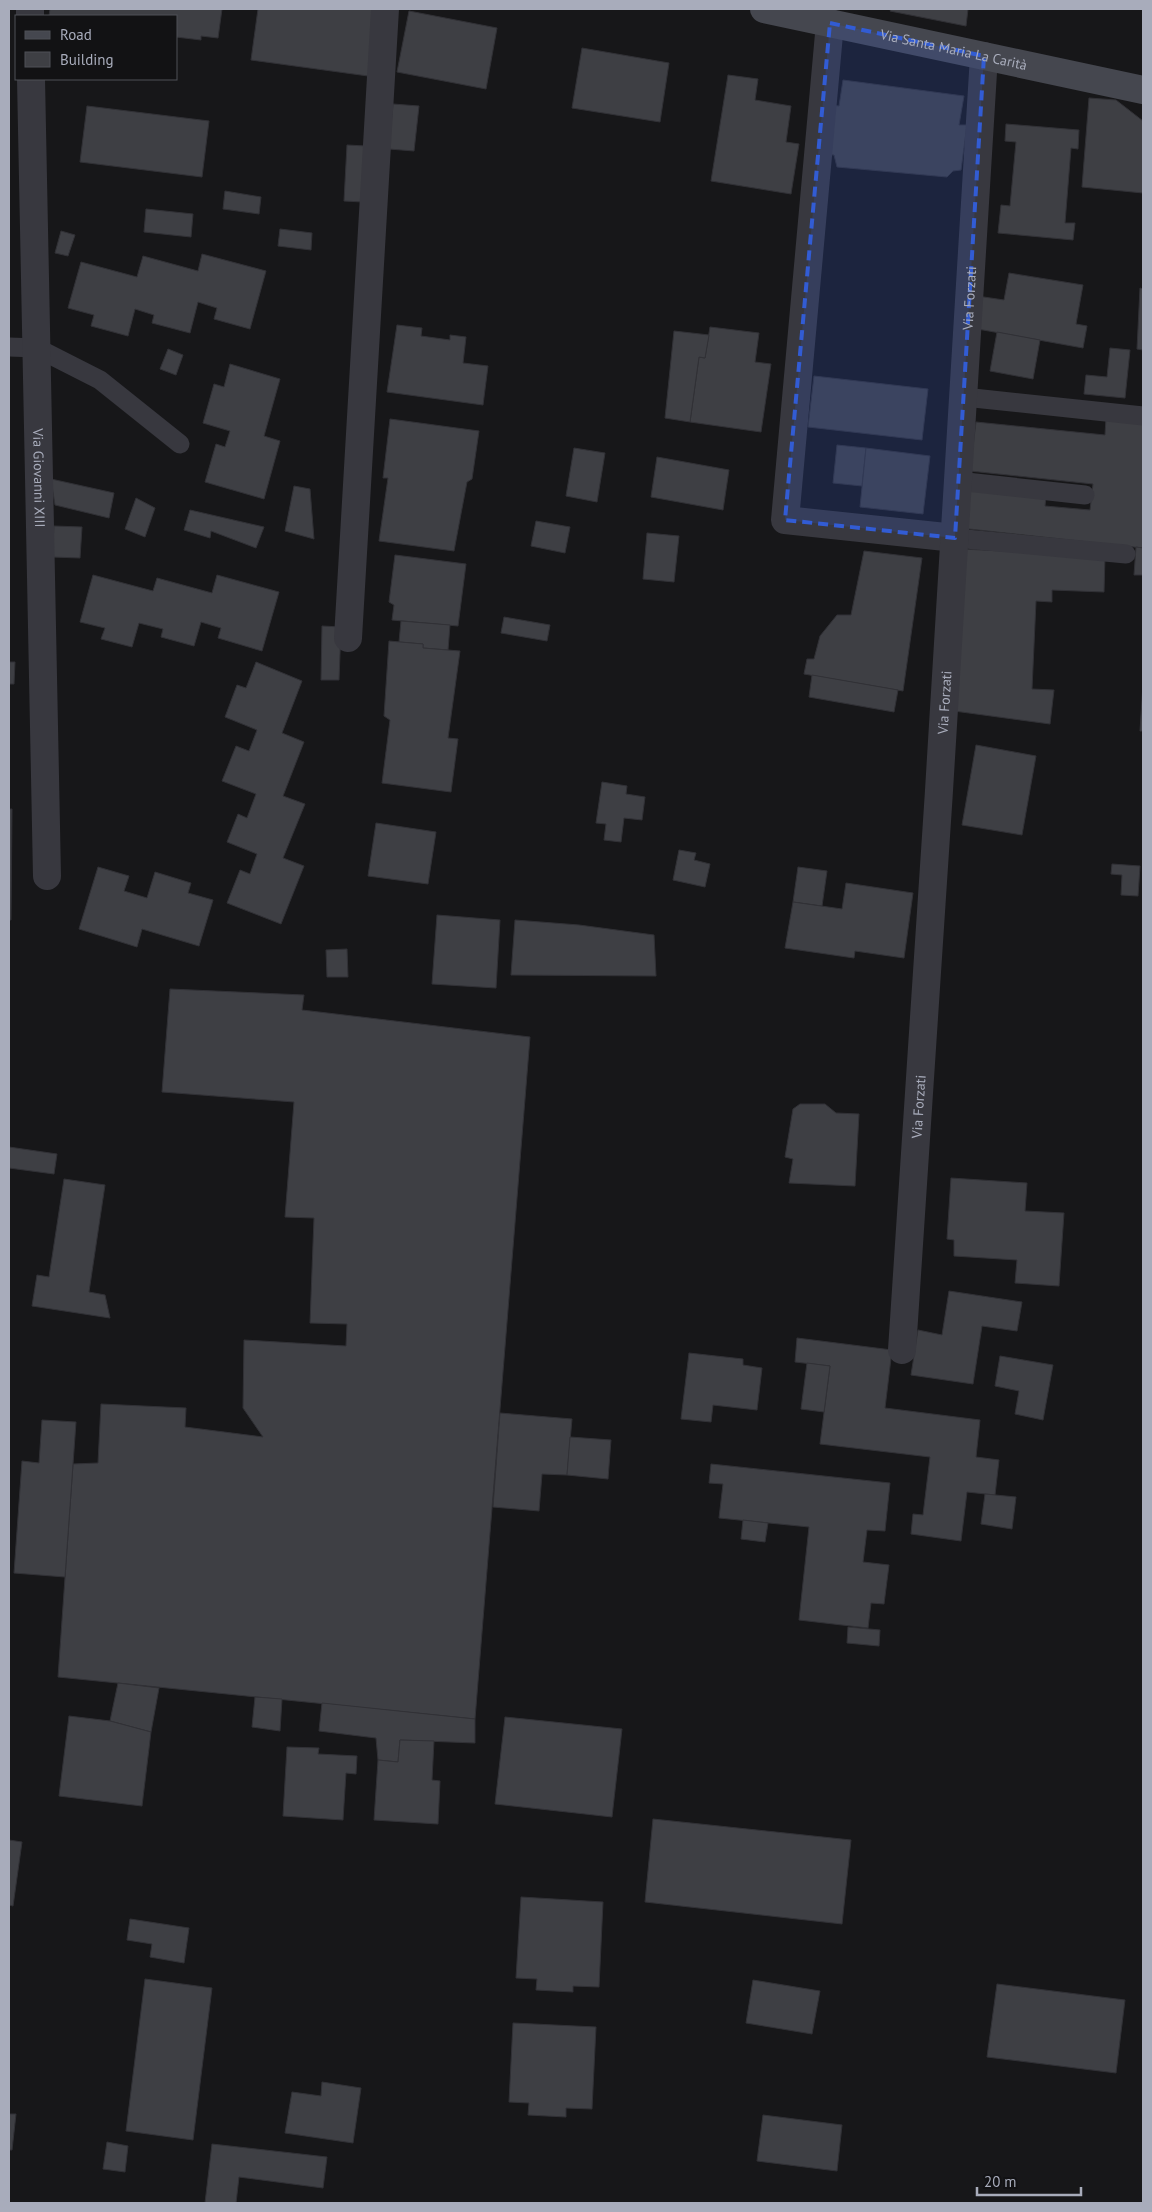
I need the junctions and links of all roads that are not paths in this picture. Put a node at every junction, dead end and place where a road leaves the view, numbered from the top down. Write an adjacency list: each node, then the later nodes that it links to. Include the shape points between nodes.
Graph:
1 (385, 9): 16 (street)
2 (764, 9): 3 (street, Via Santa Maria La Carità)
3 (830, 23): 4 (street, Via Santa Maria La Carità); 14 (street, via 785,520)
4 (984, 56): 6 (street, Via Santa Maria La Carità); 9 (street, Via Forzati)
5 (31, 80): 8 (street, Via Giovanni XIII)
6 (1143, 90)
7 (9, 347): 8 (lane)
8 (37, 348): 11 (lane, via 100,380); 17 (street, Via Giovanni XIII)
9 (964, 397): 10 (lane); 12 (street, Via Forzati)
10 (1143, 416)
11 (180, 444)
12 (957, 481): 13 (lane); 14 (street, Via Forzati)
13 (1085, 495)
14 (955, 538): 15 (lane); 18 (street, Via Forzati)
15 (1126, 554)
16 (348, 638)
17 (47, 876)
18 (902, 1350)

